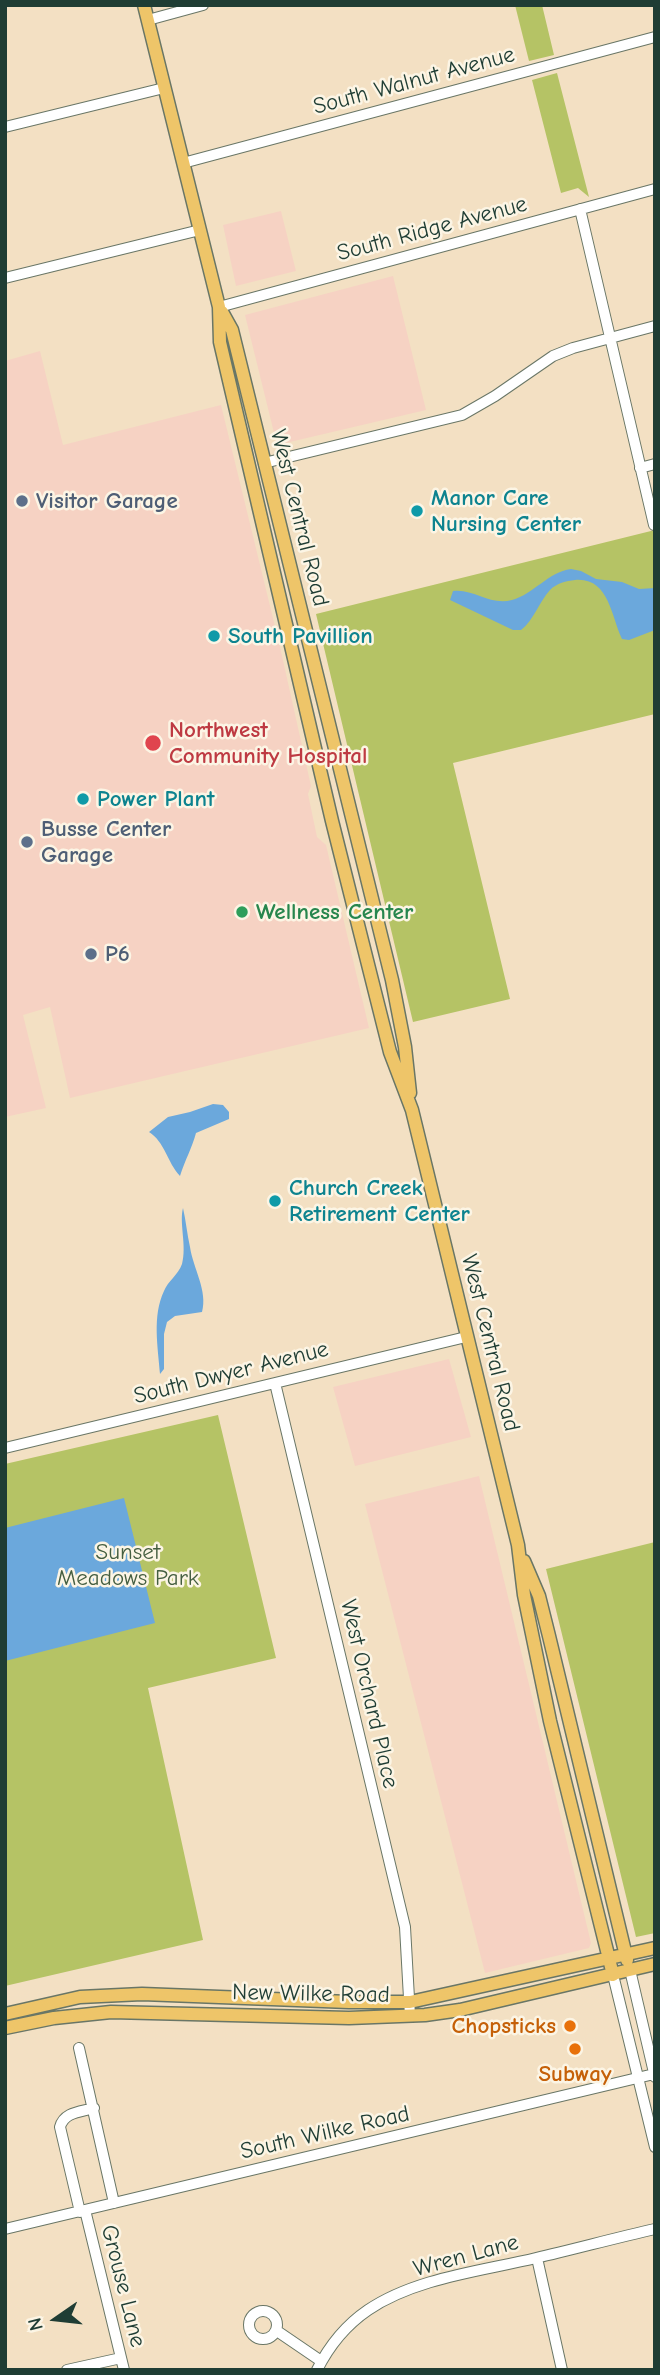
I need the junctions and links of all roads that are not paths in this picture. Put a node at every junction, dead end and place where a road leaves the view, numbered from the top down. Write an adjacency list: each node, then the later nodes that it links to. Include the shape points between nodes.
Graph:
1 (144, 5): 3 (main road, West Central Road)
2 (203, 5): 3 (street)
3 (148, 20): 5 (main road, West Central Road)
4 (655, 37): 7 (street, South Walnut Avenue)
5 (164, 88): 6 (street); 7 (main road, West Central Road)
6 (5, 127)
7 (183, 163): 10 (main road, West Central Road)
8 (655, 189): 9 (street, South Ridge Avenue)
9 (580, 209): 12 (street, South Ridge Avenue); 14 (street)
10 (200, 230): 11 (street); 12 (main road, West Central Road)
11 (5, 278)
12 (219, 307): 15 (main road, West Central Road, via 232,330); 19 (main road, West Central Road, via 220,342 304,710 390,1052)
13 (655, 326): 14 (street)
14 (610, 338): 15 (street, via 553,356 462,415); 17 (street)
15 (264, 463): 19 (main road, West Central Road, via 392,980)
16 (655, 464): 17 (street)
17 (640, 468): 18 (street)
18 (653, 525)
19 (412, 1110): 20 (main road, West Central Road)
20 (466, 1337): 21 (street, South Dwyer Avenue); 23 (main road, West Central Road)
21 (275, 1383): 22 (street, South Dwyer Avenue); 30 (street, West Orchard Place, via 405,1927)
22 (5, 1448)
23 (518, 1545): 25 (main road, West Central Road, via 542,1610); 26 (main road, West Central Road, via 550,1721)
24 (655, 1948): 25 (main road, New Wilke Road)
25 (626, 1954): 26 (main road, New Wilke Road); 28 (main road, West Central Road)
26 (608, 1958): 29 (main road, West Central Road); 30 (main road, New Wilke Road)
27 (655, 1964): 28 (main road, New Wilke Road)
28 (629, 1970): 29 (main road, New Wilke Road); 35 (street)
29 (612, 1975): 32 (main road, New Wilke Road, via 460,2010); 36 (street)
30 (410, 2002): 31 (main road, New Wilke Road, via 142,1994 80,1997); 32 (street, West Orchard Place)
31 (5, 2014)
32 (410, 2016): 33 (main road, New Wilke Road, via 111,2011)
33 (5, 2028)
34 (79, 2048): 37 (street)
35 (654, 2076): 36 (street, South Wilke Road)
36 (637, 2078): 38 (street); 39 (street, South Wilke Road)
37 (94, 2108): 39 (street); 40 (street, Grouse Lane, via 70,2114 60,2127)
38 (655, 2147)
39 (114, 2203): 40 (street, South Wilke Road)
40 (83, 2211): 42 (street, South Wilke Road); 45 (street, Grouse Lane)
41 (655, 2229): 43 (street, Wren Lane)
42 (5, 2230)
43 (537, 2258): 46 (street, Wren Lane, via 445,2278 371,2308 352,2321); 49 (street)
44 (277, 2331): 46 (street)
45 (121, 2358): 47 (street); 48 (street, Grouse Lane)
46 (319, 2365)
47 (67, 2370)
48 (124, 2370)
49 (562, 2370)

